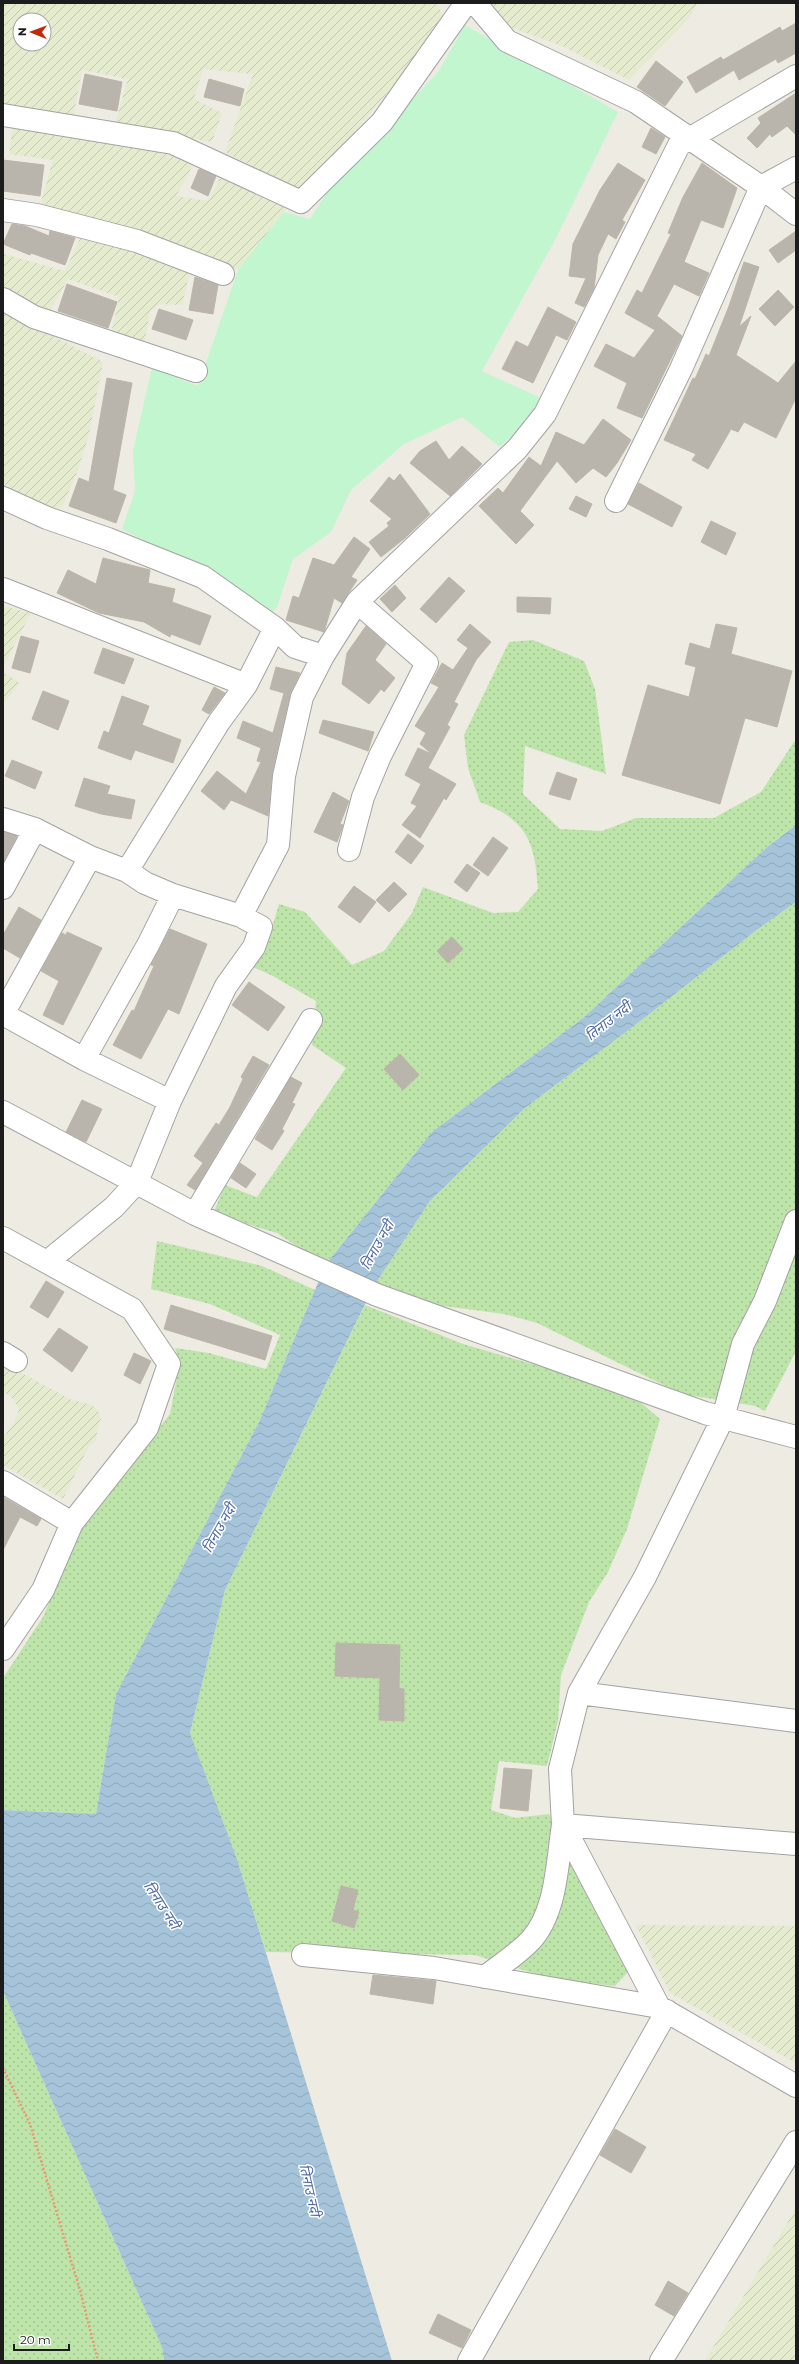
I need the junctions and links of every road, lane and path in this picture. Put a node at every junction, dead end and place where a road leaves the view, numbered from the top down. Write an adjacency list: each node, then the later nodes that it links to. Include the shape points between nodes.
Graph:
1 (466, 3): 4 (street, via 382,122 301,202 173,143)
2 (476, 3): 5 (street, via 507,41 636,102)
3 (796, 76): 5 (street)
4 (3, 115)
5 (689, 138): 7 (street); 16 (street, via 679,145 545,414 512,454)
6 (796, 168): 7 (street)
7 (761, 186): 9 (street); 14 (street, via 680,369)
8 (3, 210): 10 (street, via 37,215 137,241)
9 (796, 214)
10 (223, 274)
11 (3, 299): 12 (street, via 34,318)
12 (196, 371)
13 (3, 498): 17 (street, via 47,518 203,577)
14 (616, 501)
15 (3, 590): 19 (street)
16 (357, 602): 18 (street); 22 (street, via 427,664 380,756 363,797)
17 (275, 628): 18 (street, via 295,647); 19 (street)
18 (323, 656): 27 (street, via 302,697 285,769 278,846)
19 (246, 685): 24 (street, via 218,722)
20 (3, 818): 21 (street)
21 (34, 829): 23 (street); 25 (street)
22 (349, 850)
23 (90, 857): 24 (street); 28 (street)
24 (127, 871): 26 (street, via 145,883)
25 (3, 888)
26 (173, 895): 27 (street); 30 (street)
27 (241, 916): 31 (street, via 261,926 254,947 226,986)
28 (3, 1014): 30 (street)
29 (311, 1020): 34 (street)
30 (84, 1059): 31 (street)
31 (170, 1101): 33 (street)
32 (3, 1112): 33 (street)
33 (137, 1182): 34 (street); 37 (street, via 114,1207)
34 (195, 1214): 38 (street, via 377,1294)
35 (796, 1221): 38 (street, via 765,1301 743,1344)
36 (3, 1238): 37 (street)
37 (47, 1262): 41 (street, via 132,1309 169,1364 147,1428)
38 (722, 1418): 39 (street); 43 (street, via 644,1577)
39 (796, 1437)
40 (3, 1482): 41 (street)
41 (72, 1523): 42 (street, via 43,1590)
42 (3, 1649)
43 (579, 1693): 44 (street); 45 (street, via 560,1769)
44 (796, 1721)
45 (563, 1825): 46 (street); 48 (street, via 551,1899 542,1922 531,1940); 49 (street)
46 (796, 1844)
47 (303, 1956): 48 (street, via 434,1968)
48 (485, 1977): 49 (street)
49 (663, 2009): 51 (street); 54 (street)
50 (3, 2068): 53 (path, via 30,2124 80,2290)
51 (796, 2086)
52 (796, 2142): 55 (street)
53 (98, 2361)
54 (469, 2361)
55 (661, 2361)

